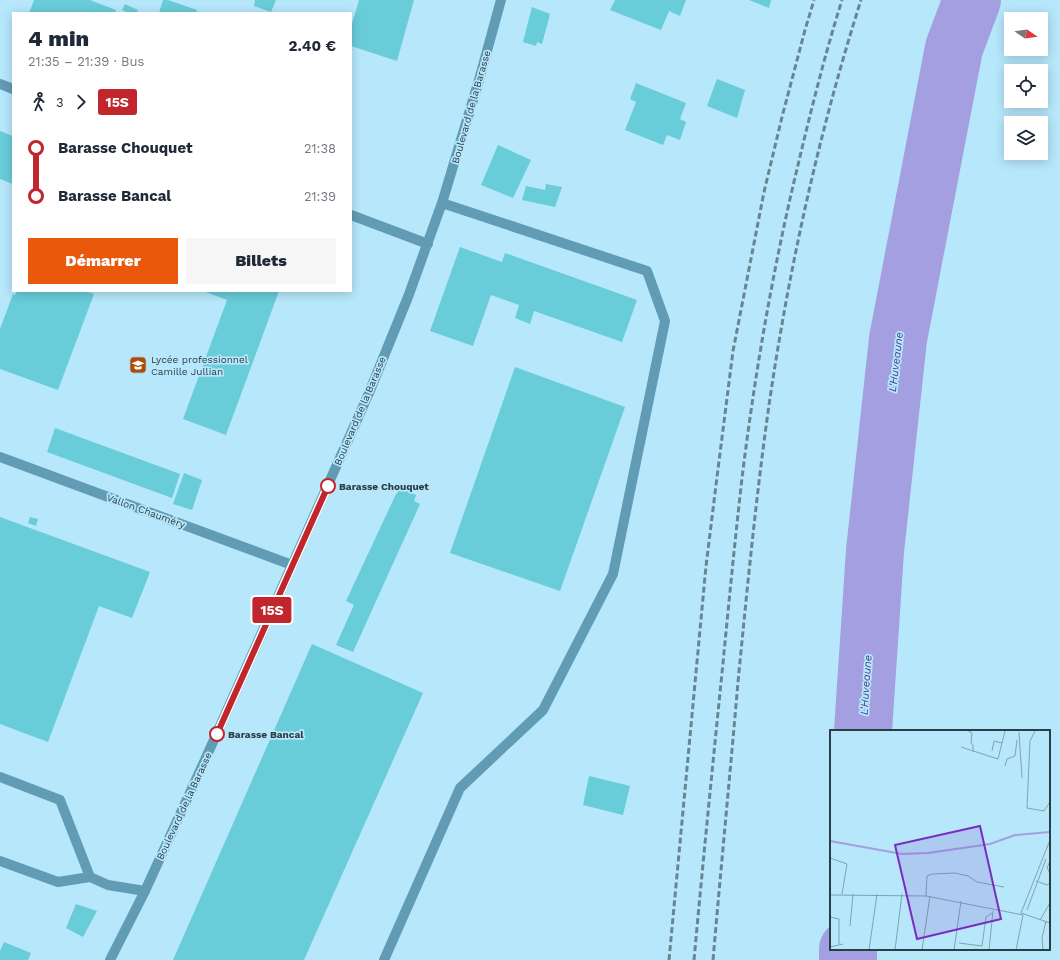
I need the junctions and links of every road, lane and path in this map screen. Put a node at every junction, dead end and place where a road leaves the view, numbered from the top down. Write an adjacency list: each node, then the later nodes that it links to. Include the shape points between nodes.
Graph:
1 (501, 0): 4 (street, Boulevard de la Barasse)
2 (0, 84): 3 (street)
3 (12, 89)
4 (442, 203): 6 (street, Boulevard de la Barasse); 14 (street, via 647,271 665,321 613,574 543,710 460,788)
5 (352, 215): 6 (street)
6 (428, 244): 8 (street, Boulevard de la Barasse, via 369,393)
7 (0, 457): 8 (street, Vallon Chauméry)
8 (292, 565): 12 (street, Boulevard de la Barasse)
9 (0, 777): 11 (street, via 60,800)
10 (0, 861): 11 (street, via 58,882)
11 (90, 877): 12 (street, via 108,885)
12 (145, 891): 13 (street, Boulevard de la Barasse)
13 (110, 960)
14 (384, 960)

